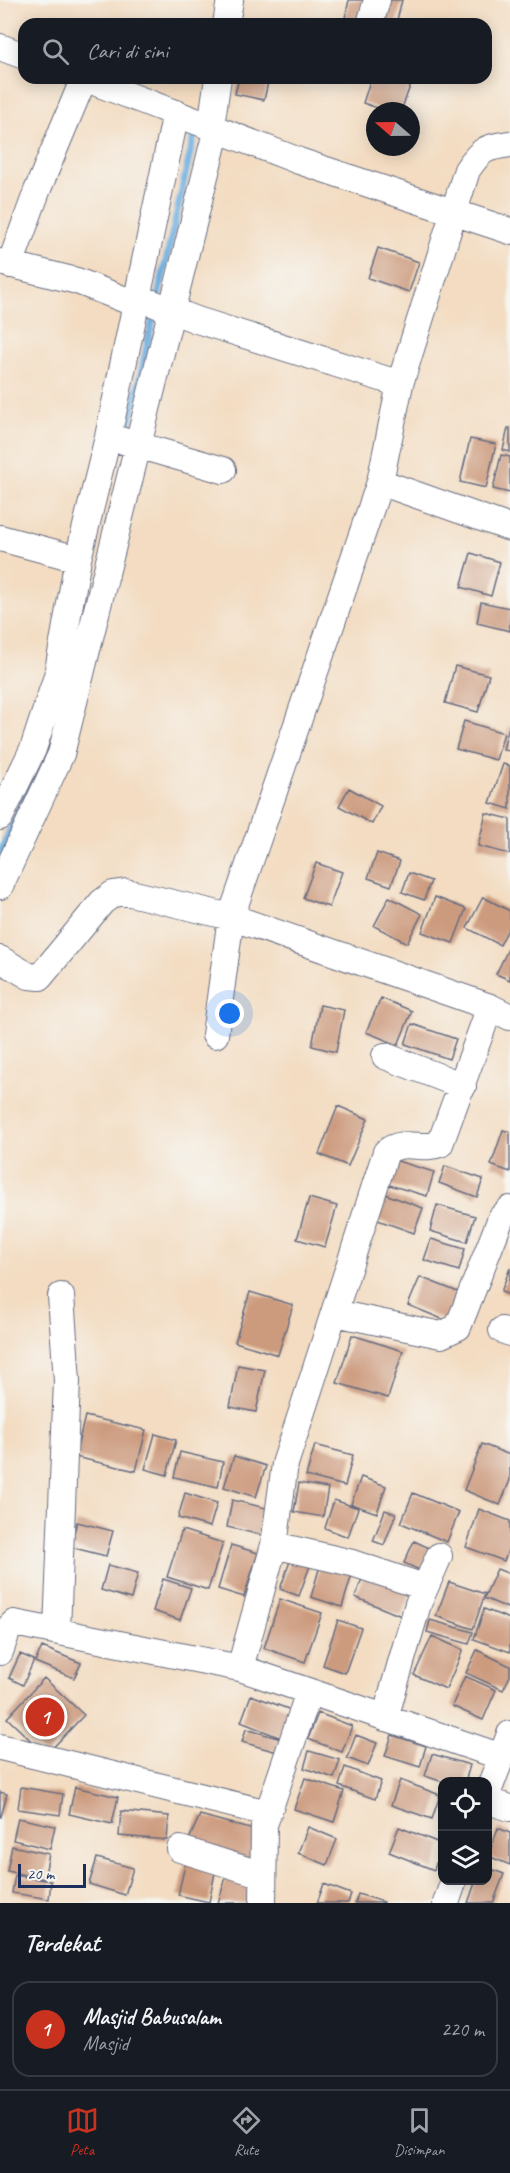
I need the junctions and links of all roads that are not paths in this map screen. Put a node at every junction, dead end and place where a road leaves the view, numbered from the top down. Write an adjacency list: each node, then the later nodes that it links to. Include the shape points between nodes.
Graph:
1 (230, 0): 3 (street)
2 (377, 0): 4 (street)
3 (227, 18)
4 (372, 18)
5 (0, 47): 6 (street)
6 (18, 54)
7 (82, 84): 14 (street)
8 (100, 84): 10 (street)
9 (216, 84): 10 (street)
10 (200, 122): 12 (street); 15 (street); 15 (street)
11 (510, 144): 12 (street, via 487,147 476,157 467,170)
12 (453, 214): 13 (street); 16 (street)
13 (510, 231)
14 (5, 263): 15 (street)
15 (154, 306): 16 (street); 17 (street); 17 (street)
16 (400, 384): 19 (street)
17 (122, 441): 18 (street); 22 (street); 24 (street, via 61,754)
18 (224, 470)
19 (380, 482): 20 (street); 25 (street)
20 (510, 528)
21 (0, 538): 22 (street)
22 (78, 559): 23 (street, via 57,676 33,749)
23 (2, 809)
24 (0, 886)
25 (231, 917): 26 (street, via 120,893 102,903 40,977 28,976); 27 (street); 28 (street)
26 (0, 959)
27 (500, 1012): 30 (street)
28 (215, 1035)
29 (385, 1056): 30 (street)
30 (463, 1086): 33 (street, via 440,1144 401,1144 386,1152)
31 (510, 1209): 33 (street, via 501,1218 458,1327 449,1333 441,1335)
32 (61, 1296): 37 (street, via 67,1381)
33 (335, 1313): 34 (street, via 285,1464)
34 (274, 1545): 36 (street, via 352,1563); 39 (street)
35 (439, 1556): 36 (street)
36 (424, 1587): 41 (street)
37 (57, 1631): 38 (street, via 14,1623); 39 (street)
38 (0, 1652)
39 (240, 1668): 40 (street)
40 (309, 1692): 41 (street); 49 (street)
41 (385, 1718): 42 (street)
42 (506, 1746): 46 (street)
43 (0, 1747): 45 (street)
44 (0, 1762): 45 (street)
45 (108, 1781): 49 (street)
46 (492, 1782)
47 (492, 1802): 48 (street)
48 (510, 1808)
49 (266, 1819): 51 (street)
50 (180, 1849): 51 (street)
51 (263, 1875): 53 (street)
52 (453, 1885): 54 (street)
53 (263, 1903)
54 (446, 1903)

